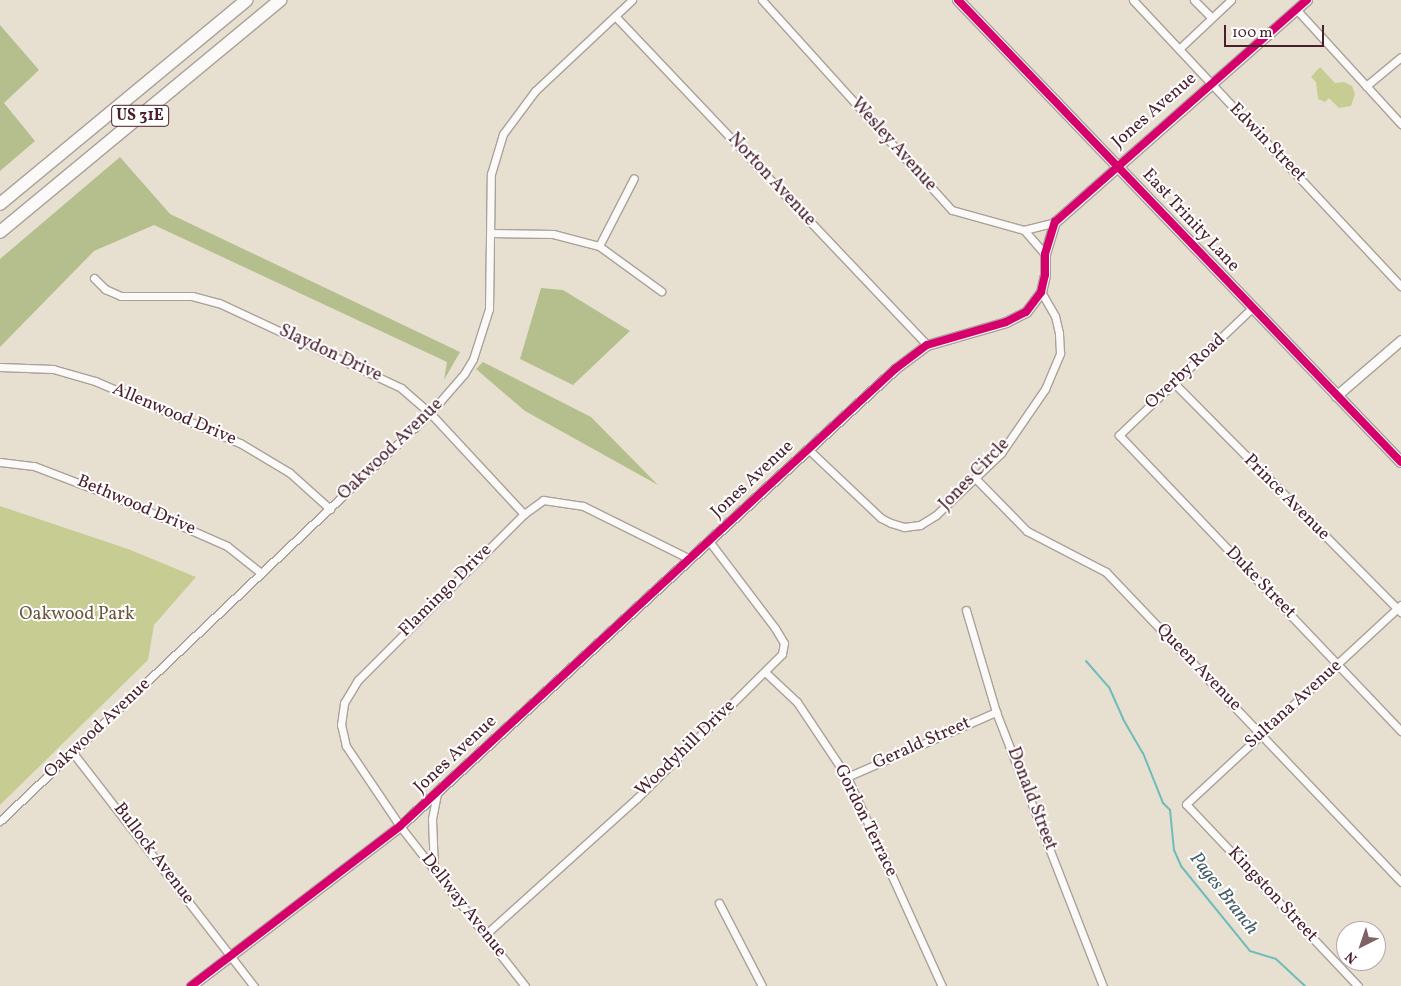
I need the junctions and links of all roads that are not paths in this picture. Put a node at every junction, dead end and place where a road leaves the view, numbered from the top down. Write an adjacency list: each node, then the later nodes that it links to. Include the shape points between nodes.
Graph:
1 (247, 0): 20 (highway, US 31E)
2 (280, 0): 23 (highway, US 31E)
3 (632, 0): 11 (street, Oakwood Avenue)
4 (762, 0): 22 (street, Wesley Avenue, via 952,210)
5 (958, 0): 18 (main road, East Trinity Lane)
6 (1134, 0): 13 (street, Edwin Street)
7 (1194, 0): 12 (street)
8 (1231, 0): 12 (street)
9 (1307, 0): 10 (street, Jones Avenue)
10 (1296, 9): 15 (street, Jones Avenue); 16 (street)
11 (615, 16): 24 (street, Oakwood Avenue, via 535,91 503,134 491,174); 33 (street, Norton Avenue)
12 (1212, 18): 13 (street)
13 (1180, 48): 15 (street, Edwin Street)
14 (1401, 57): 16 (street)
15 (1211, 83): 18 (street, Jones Avenue); 28 (street, Edwin Street)
16 (1366, 86): 17 (street)
17 (1401, 124)
18 (1117, 165): 21 (street, Jones Avenue); 31 (main road, East Trinity Lane)
19 (634, 178): 25 (street)
20 (0, 204)
21 (1055, 222): 22 (street, Wesley Avenue); 26 (street, Jones Avenue)
22 (1024, 230): 26 (street)
23 (0, 232)
24 (491, 233): 25 (street, via 553,234); 37 (street, Oakwood Avenue, via 489,309 481,338 464,374)
25 (599, 246): 29 (street)
26 (1045, 254): 30 (street, Jones Avenue, via 1046,274)
27 (94, 278): 37 (street, Slaydon Drive, via 105,289 121,296 192,296 219,303 401,388)
28 (1401, 286)
29 (661, 291)
30 (1041, 292): 33 (street, Jones Avenue, via 1026,312 1006,322); 42 (street, Jones Circle, via 1055,316 1059,333 1060,353 1055,368 1046,388 1001,453)
31 (1252, 308): 35 (street, Overby Road); 36 (main road, East Trinity Lane)
32 (1401, 340): 36 (street)
33 (927, 345): 39 (street, Jones Avenue)
34 (0, 367): 43 (street, Allenwood Drive, via 53,369 95,381 240,442 290,473)
35 (1173, 382): 38 (street, Overby Road); 48 (street, Prince Avenue)
36 (1336, 396): 41 (main road, East Trinity Lane)
37 (430, 413): 43 (street, Oakwood Avenue); 44 (street, Slaydon Drive)
38 (1120, 435): 50 (street, Duke Street)
39 (808, 448): 42 (street, Jones Circle, via 881,518 904,527 920,525 936,515); 45 (street, Jones Avenue)
40 (0, 462): 47 (street, Bethwood Drive, via 43,468 179,524 227,546)
41 (1401, 462)
42 (976, 479): 54 (street, Queen Avenue, via 1027,531 1106,572)
43 (330, 509): 47 (street, Oakwood Avenue)
44 (524, 514): 46 (street, Flamingo Drive, via 543,500 583,506); 60 (street, Flamingo Drive, via 358,680 344,703 341,725 346,746)
45 (709, 542): 46 (street, Jones Avenue); 51 (street, Woodyhill Drive, via 784,643 782,654)
46 (690, 559): 57 (street, Jones Avenue)
47 (261, 573): 55 (street, Oakwood Avenue)
48 (1400, 609): 50 (street, Sultana Avenue)
49 (966, 610): 52 (street, Donald Street)
50 (1338, 665): 53 (street, Duke Street); 54 (street, Sultana Avenue)
51 (765, 672): 56 (street, Gordon Terrace, via 797,702); 64 (street, Woodyhill Drive, via 637,798)
52 (996, 712): 56 (street, Gerald Street); 71 (street, Donald Street)
53 (1401, 731)
54 (1261, 734): 58 (street, Sultana Avenue); 62 (street, Queen Avenue)
55 (73, 753): 59 (street, Oakwood Avenue); 65 (street, Bullock Avenue)
56 (847, 777): 70 (street, Gordon Terrace)
57 (437, 793): 60 (street, Jones Avenue); 61 (street, Jones Avenue, via 432,819)
58 (1186, 804): 72 (street, Kingston Street)
59 (0, 821)
60 (400, 826): 61 (street, Dellway Avenue); 65 (street, Jones Avenue)
61 (434, 869): 64 (street, Dellway Avenue)
62 (1401, 882)
63 (719, 903): 69 (street)
64 (486, 934): 68 (street, Dellway Avenue)
65 (231, 956): 66 (street, Jones Avenue); 67 (street, Bullock Avenue)
66 (191, 986)
67 (254, 986)
68 (525, 986)
69 (762, 986)
70 (942, 986)
71 (1103, 986)
72 (1358, 986)

